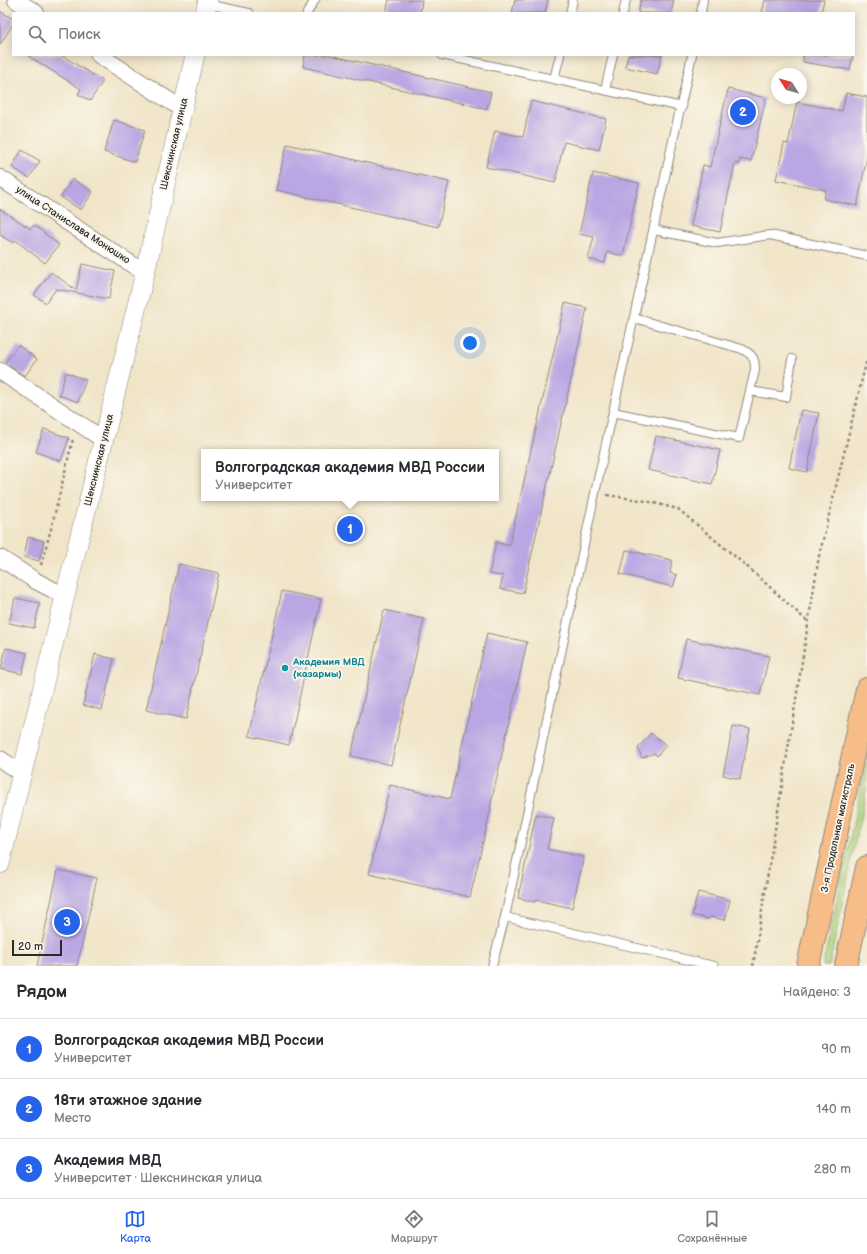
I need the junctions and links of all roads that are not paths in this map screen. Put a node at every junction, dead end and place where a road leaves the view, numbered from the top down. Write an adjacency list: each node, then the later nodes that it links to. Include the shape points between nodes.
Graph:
1 (16, 0): 7 (street)
2 (315, 0): 9 (lane)
3 (573, 0): 10 (lane)
4 (626, 0): 11 (lane)
5 (703, 0): 12 (lane)
6 (207, 6): 8 (lane)
7 (34, 12)
8 (243, 12)
9 (308, 12)
10 (570, 12)
11 (623, 12)
12 (701, 12)
13 (101, 56): 22 (street)
14 (195, 56): 22 (street, Шекснинская улица)
15 (447, 56): 19 (lane)
16 (560, 56): 19 (lane)
17 (613, 56): 20 (lane)
18 (692, 56): 21 (lane)
19 (554, 79): 20 (lane)
20 (605, 90): 21 (lane)
21 (682, 107): 24 (lane)
22 (182, 110): 26 (street, Шекснинская улица)
23 (0, 178): 26 (street, улица Станислава Монюшко)
24 (654, 230): 25 (lane, via 718,242 770,235); 27 (lane)
25 (867, 256)
26 (145, 273): 32 (street, Шекснинская улица)
27 (634, 318): 30 (lane, via 742,349 751,354 755,370); 31 (lane)
28 (792, 359): 30 (lane, via 786,397)
29 (0, 371): 32 (street)
30 (750, 391): 31 (lane, via 739,438)
31 (614, 412): 40 (lane)
32 (104, 440): 34 (street, Шекснинская улица)
33 (0, 558): 34 (street)
34 (65, 596): 37 (street, Шекснинская улица)
35 (867, 689): 43 (highway, 3-я Продольная магистраль)
36 (0, 759): 37 (street)
37 (21, 773): 38 (street, Шекснинская улица)
38 (0, 864)
39 (867, 867): 44 (highway)
40 (505, 917): 41 (lane); 42 (lane)
41 (492, 966)
42 (714, 966)
43 (808, 966)
44 (846, 966)

